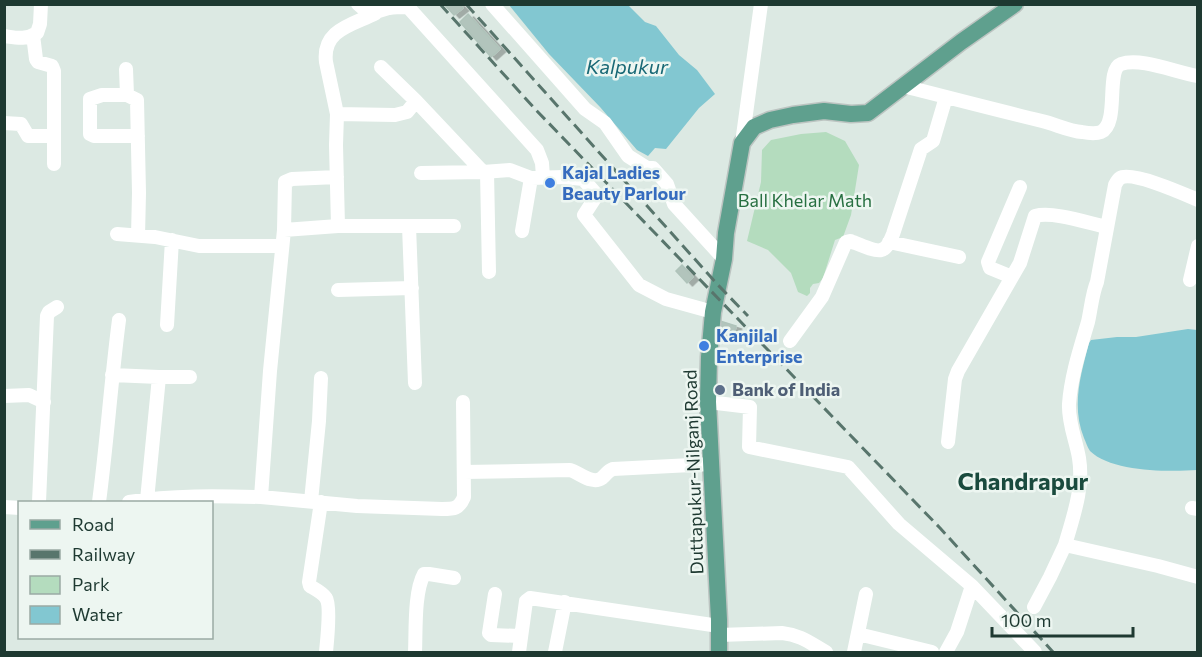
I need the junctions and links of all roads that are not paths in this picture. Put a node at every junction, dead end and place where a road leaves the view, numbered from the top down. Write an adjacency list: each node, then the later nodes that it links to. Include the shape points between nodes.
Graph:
1 (40, 4): 7 (street, via 37,33)
2 (358, 4): 6 (street, via 366,12)
3 (492, 4): 41 (street, via 585,109 604,123 628,156 653,168 667,184 674,204)
4 (761, 4): 20 (street)
5 (1015, 4): 12 (main road)
6 (376, 14): 16 (street, via 335,32 328,41 325,54); 25 (street, via 388,8 408,7 537,150 542,163)
7 (33, 35): 8 (street); 18 (street, via 36,59 52,66 54,71)
8 (4, 36)
9 (381, 67): 15 (street)
10 (126, 69): 13 (street)
11 (1197, 76): 14 (street, via 1156,65 1121,64 1112,83 1111,114 1106,127 1092,133)
12 (903, 86): 14 (street); 20 (main road, via 868,113 824,111 770,120 754,127)
13 (128, 95): 19 (street, via 137,100); 19 (street, via 90,99 90,134)
14 (946, 97): 37 (street, via 933,141 921,149)
15 (416, 101): 16 (street, via 406,112 395,116); 22 (street)
16 (337, 114): 24 (street)
17 (4, 123): 18 (street, via 21,124 28,136)
18 (53, 136): 21 (street)
19 (138, 136): 35 (street)
20 (742, 143): 41 (main road, Duttapukur-Nilganj Road)
21 (54, 164)
22 (485, 172): 23 (street); 25 (street, via 510,170); 42 (street)
23 (421, 173)
24 (337, 177): 28 (street); 32 (street, via 292,178 285,182)
25 (537, 178): 33 (street); 48 (street, via 583,179 597,195 584,215 639,285 666,299)
26 (1020, 188): 43 (street, via 988,262 990,268)
27 (1197, 200): 31 (street, via 1152,182 1122,177 1115,185)
28 (338, 226): 29 (street); 32 (street)
29 (409, 226): 30 (street); 45 (street)
30 (454, 226)
31 (1107, 227): 43 (street, via 1068,217 1035,216); 70 (street, via 1069,404 1069,420 1080,460 1080,491)
32 (284, 230): 38 (street)
33 (522, 231)
34 (117, 234): 35 (street)
35 (138, 236): 36 (street)
36 (172, 240): 38 (street, via 199,246); 50 (street)
37 (889, 242): 40 (street); 51 (street, via 878,250 846,242 822,297)
38 (282, 246): 64 (street)
39 (1197, 246): 44 (street)
40 (959, 257)
41 (724, 259): 48 (main road, Duttapukur-Nilganj Road)
42 (489, 272)
43 (1012, 277): 61 (street, via 958,371)
44 (1190, 280)
45 (412, 288): 46 (street); 56 (street)
46 (338, 290)
47 (57, 307): 58 (street, via 47,316)
48 (713, 312): 60 (main road, Duttapukur-Nilganj Road)
49 (119, 320): 52 (street)
50 (167, 326)
51 (790, 341)
52 (112, 375): 53 (street); 67 (street)
53 (159, 377): 54 (street); 65 (street)
54 (190, 377)
55 (321, 378): 69 (street)
56 (415, 384)
57 (4, 396): 58 (street, via 29,395)
58 (44, 402): 66 (street)
59 (463, 402): 63 (street)
60 (708, 402): 62 (main road, Duttapukur-Nilganj Road); 73 (street, via 750,407 749,447 848,467 899,524)
61 (948, 442)
62 (711, 464): 63 (street, via 613,469 597,480 570,470); 78 (main road, Duttapukur-Nilganj Road)
63 (464, 472): 69 (street, via 464,497 461,505 453,509)
64 (261, 497): 65 (street, via 201,495); 69 (street)
65 (147, 500): 68 (street)
66 (39, 501)
67 (99, 501)
68 (138, 501)
69 (316, 502): 81 (street, via 309,582 328,602)
70 (1065, 545): 71 (street); 77 (street)
71 (1197, 577)
72 (454, 578): 82 (street, via 424,574 421,579)
73 (972, 586): 89 (street); 90 (street)
74 (495, 594): 80 (street, via 489,633)
75 (866, 594): 79 (street)
76 (564, 602): 78 (street); 80 (street, via 530,598 526,601); 84 (street)
77 (1034, 607)
78 (719, 631): 85 (main road, Duttapukur-Nilganj Road); 86 (street, via 791,634)
79 (858, 634): 87 (street); 88 (street)
80 (521, 636): 83 (street)
81 (326, 652)
82 (415, 652)
83 (519, 652)
84 (555, 652)
85 (718, 652)
86 (826, 652)
87 (854, 652)
88 (932, 652)
89 (946, 652)
90 (1035, 652)

